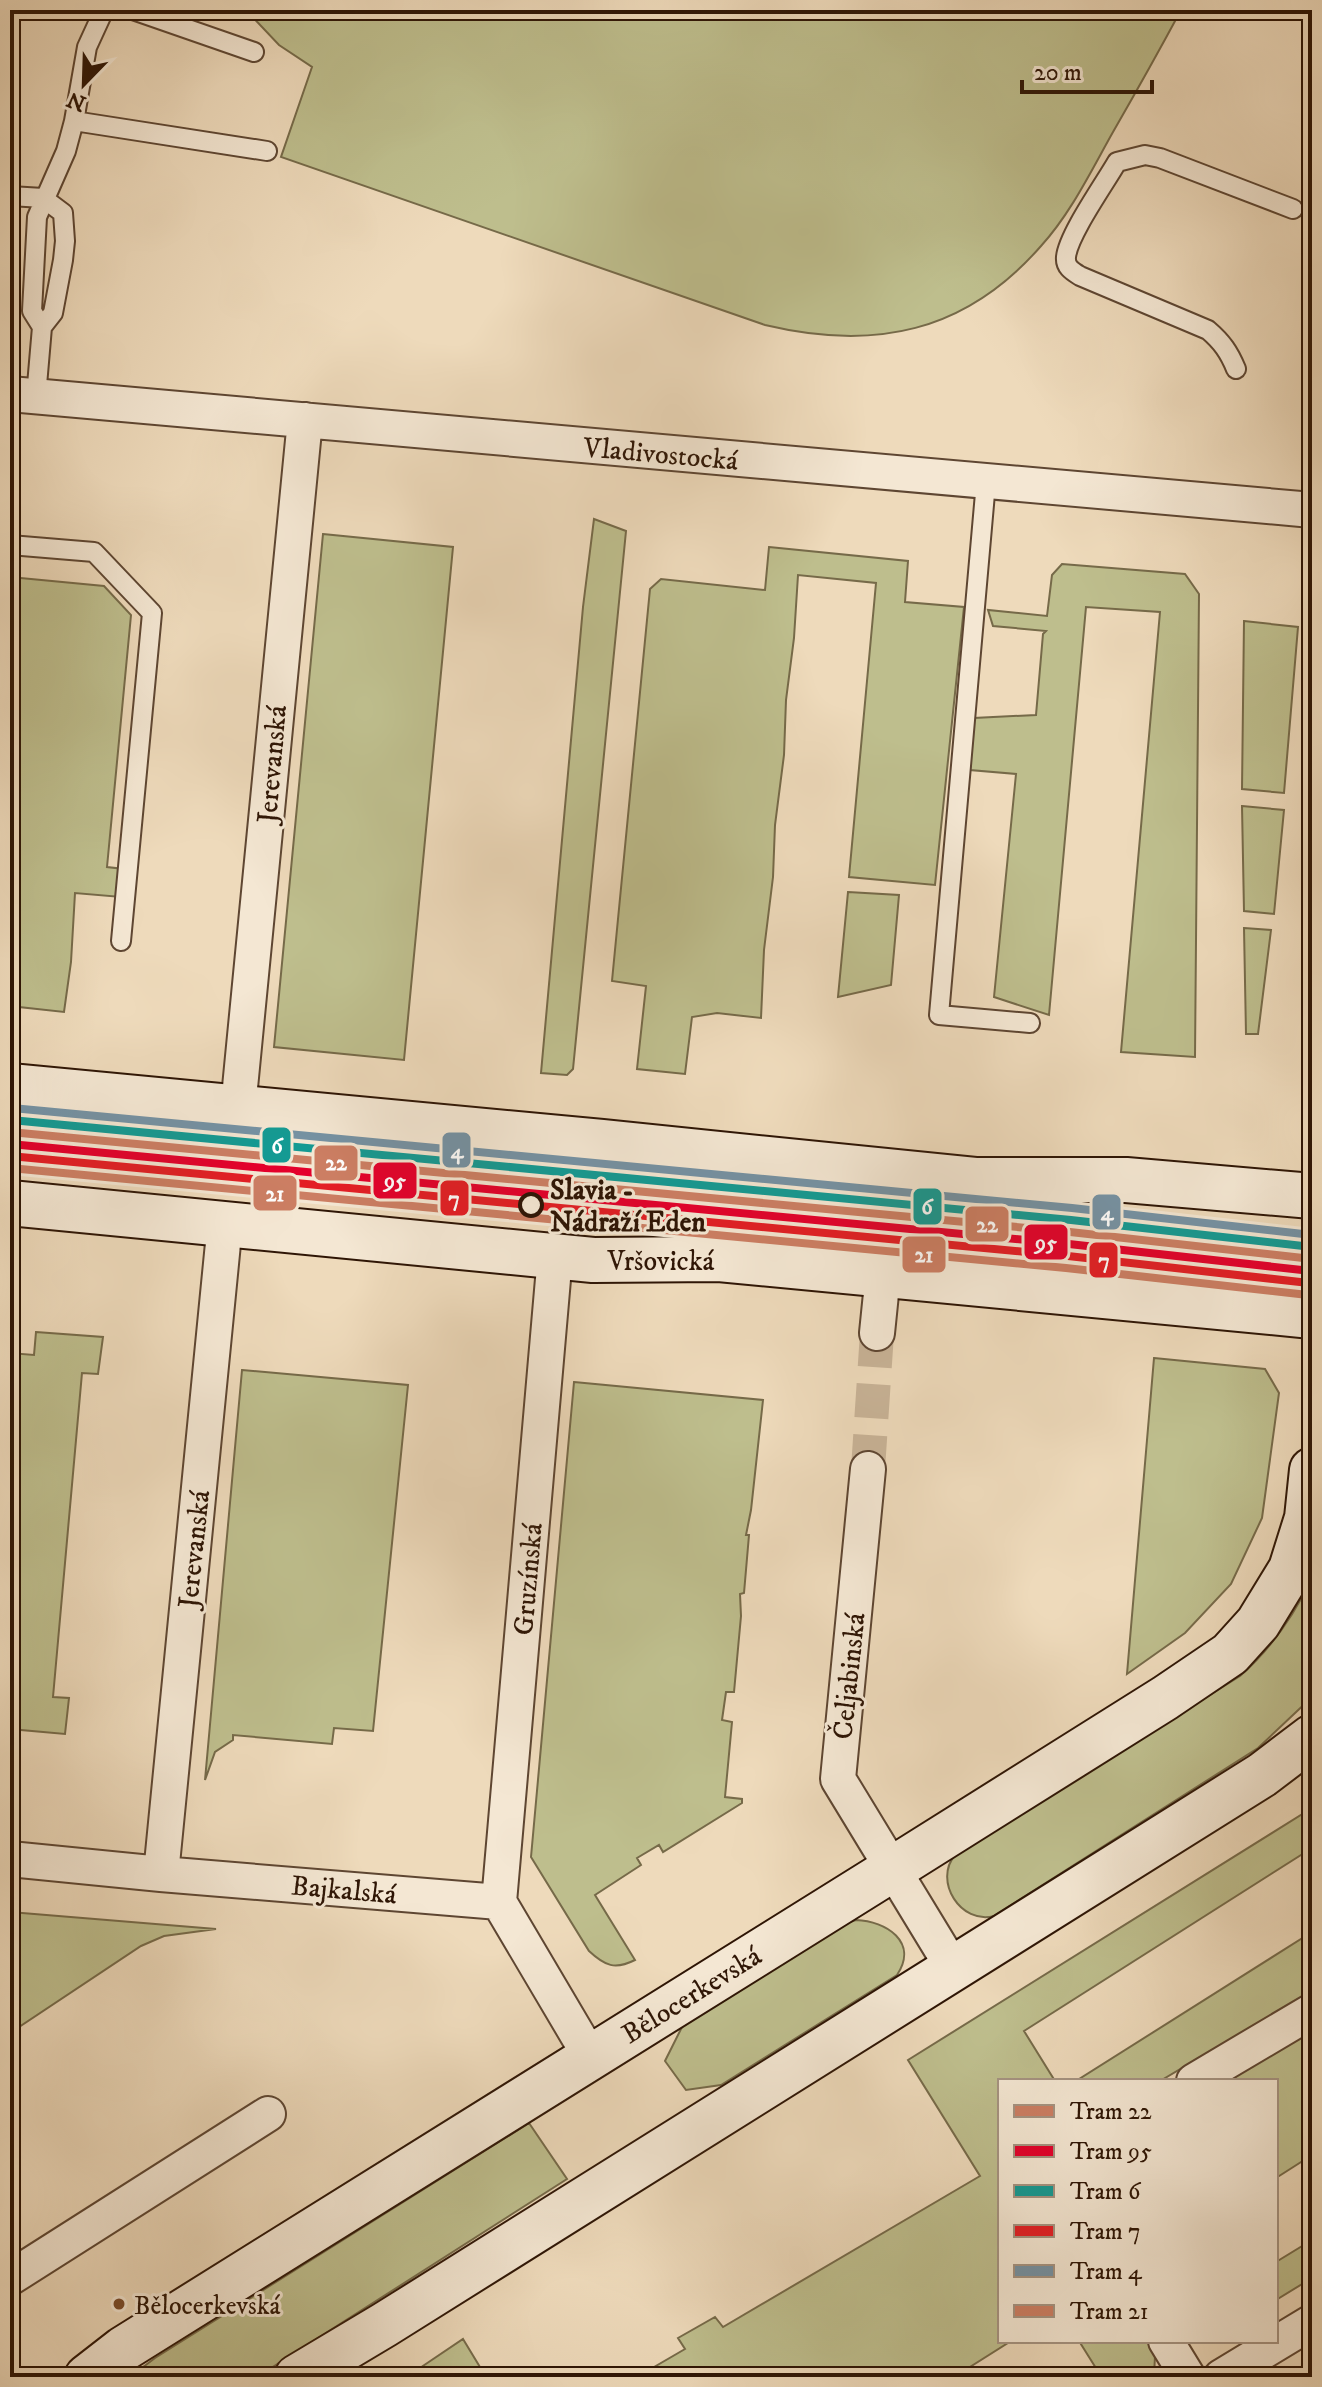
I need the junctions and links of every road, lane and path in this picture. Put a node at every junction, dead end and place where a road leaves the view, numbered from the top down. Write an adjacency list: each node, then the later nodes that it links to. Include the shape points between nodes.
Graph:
1 (104, 10): 4 (lane, via 87,47)
2 (133, 10): 3 (lane)
3 (254, 52)
4 (74, 121): 5 (lane); 7 (lane)
5 (267, 151)
6 (10, 196): 7 (lane)
7 (43, 198): 9 (lane, via 32,285 32,311); 9 (lane, via 63,213 65,241 53,313)
8 (1293, 209): 10 (lane, via 1145,155 1117,162 1070,242 1069,268 1208,330 1229,352)
9 (42, 327): 11 (lane)
10 (1236, 369)
11 (23, 396): 12 (street, Vladivostocká)
12 (305, 420): 13 (street, Vladivostocká); 19 (street, Jerevanská)
13 (986, 482): 14 (street, Vladivostocká); 17 (lane, via 939,1015)
14 (1312, 510)
15 (10, 545): 16 (lane, via 94,552 152,613)
16 (121, 941)
17 (1030, 1023)
18 (10, 1086): 19 (main road)
19 (238, 1108): 20 (main road, via 975,1180 1126,1180)
20 (1312, 1196)
21 (10, 1203): 22 (main road, Vršovická)
22 (225, 1223): 23 (main road, Vršovická); 32 (street, Jerevanská)
23 (555, 1256): 24 (main road, Vršovická, via 719,1259); 33 (street, Gruzínská)
24 (883, 1274): 25 (main road, Vršovická); 26 (street)
25 (1312, 1316)
26 (877, 1333)
27 (868, 1469): 31 (street, Čeljabinská, via 838,1779)
28 (1312, 1470): 31 (main road, Bělocerkevská, via 1307,1518 1291,1569 1258,1623 1230,1654)
29 (1312, 1737): 34 (main road, via 1262,1775)
30 (10, 1859): 32 (street, Bajkalská)
31 (891, 1870): 34 (street); 36 (main road, Bělocerkevská)
32 (161, 1874): 33 (street, Bajkalská)
33 (499, 1902): 36 (street)
34 (953, 1968): 45 (main road)
35 (1312, 2011): 37 (street)
36 (590, 2056): 44 (main road, Bělocerkevská, via 123,2349)
37 (1197, 2079)
38 (268, 2114): 39 (street)
39 (10, 2278)
40 (1312, 2322): 43 (street)
41 (1167, 2343): 46 (street)
42 (1277, 2343): 47 (street)
43 (1278, 2343)
44 (87, 2377)
45 (297, 2377)
46 (1188, 2377)
47 (1221, 2377)

